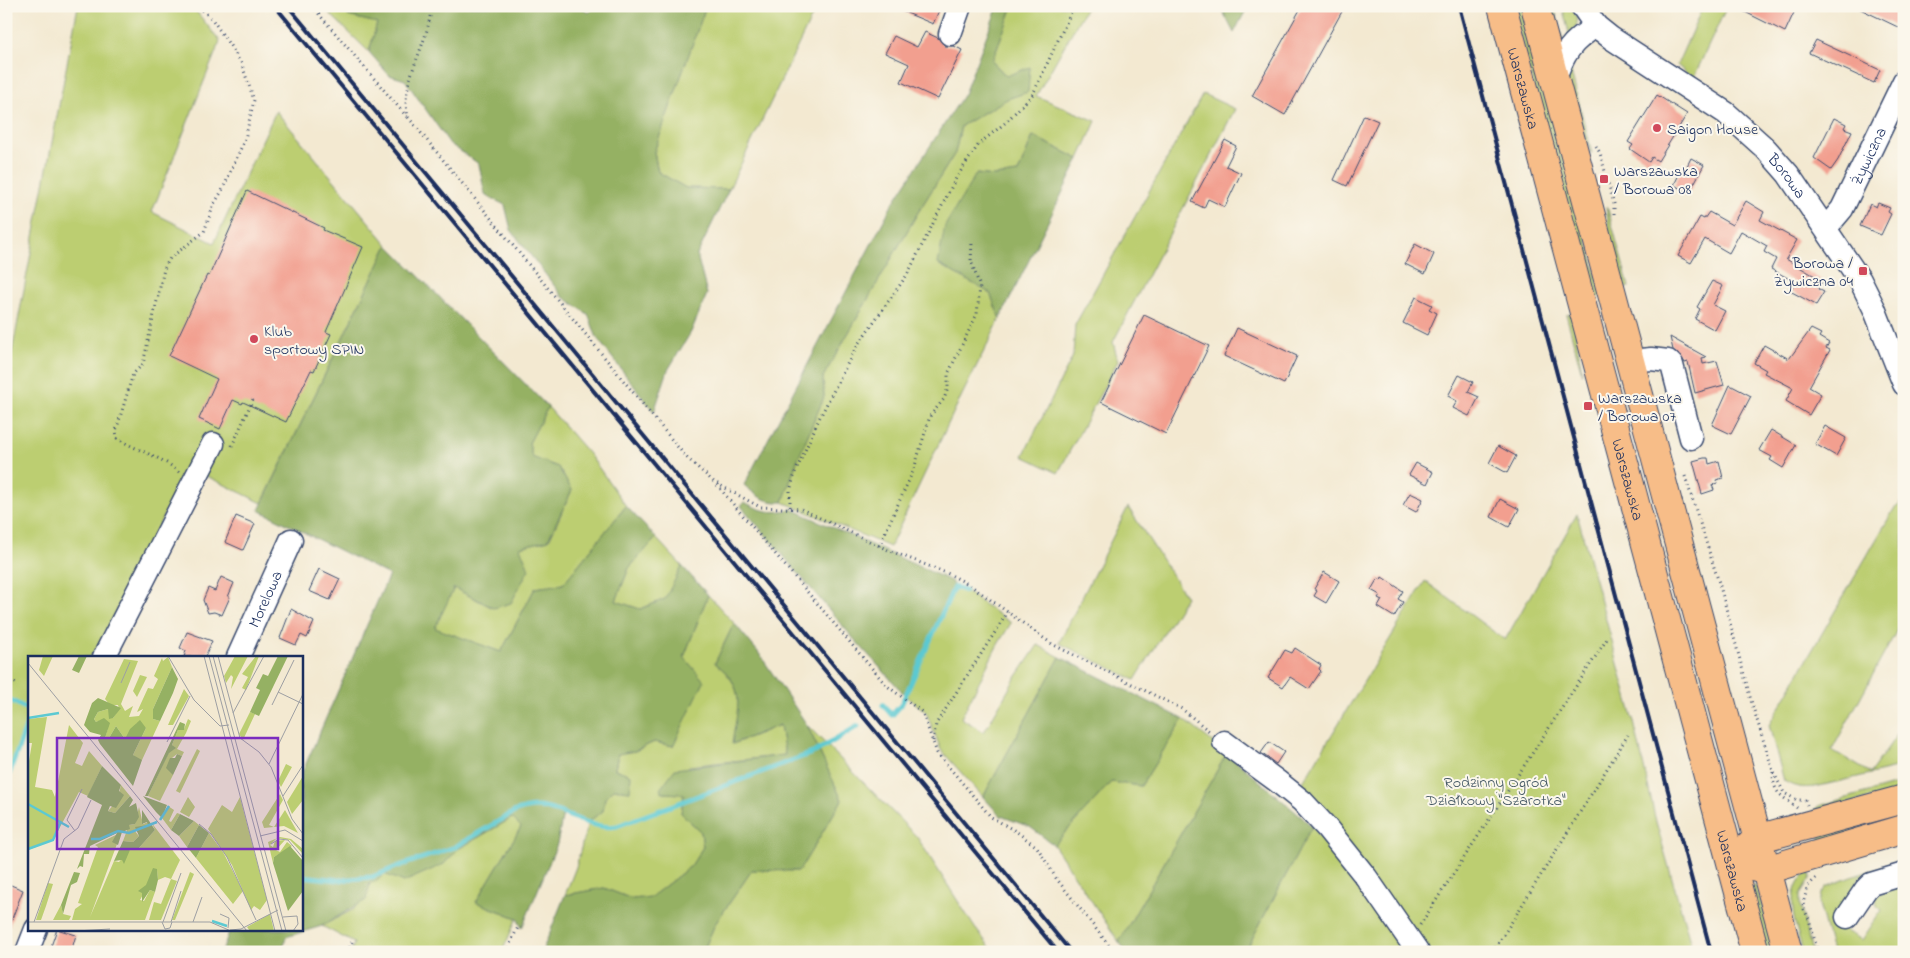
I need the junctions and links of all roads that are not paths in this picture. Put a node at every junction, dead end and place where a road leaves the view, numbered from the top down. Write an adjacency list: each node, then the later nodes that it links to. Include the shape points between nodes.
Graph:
1 (960, 6): 6 (street)
2 (1502, 6): 21 (main road, Warszawska)
3 (1535, 6): 7 (main road, Warszawska)
4 (1582, 6): 5 (street, Borowa)
5 (1596, 26): 7 (street, via 1570,46 1560,62); 9 (street, Borowa, via 1742,126 1788,174)
6 (950, 34)
7 (1555, 80): 10 (main road, Warszawska)
8 (1904, 81): 9 (street, Żywiczna, via 1842,210)
9 (1826, 228): 11 (street, Borowa, via 1874,308)
10 (1630, 361): 12 (street, via 1661,360 1672,365); 20 (main road, Warszawska)
11 (1904, 384)
12 (1691, 438)
13 (221, 448): 15 (street, via 185,500)
14 (291, 540): 16 (street, Morelowa)
15 (105, 656)
16 (238, 656)
17 (1224, 742): 26 (street, via 1302,801 1366,877)
18 (1904, 799): 20 (main road)
19 (1904, 829): 22 (main road)
20 (1757, 839): 21 (main road); 22 (main road, Warszawska)
21 (1732, 863): 22 (main road); 28 (main road, Warszawska)
22 (1766, 870): 29 (main road, Warszawska)
23 (1904, 874): 24 (street, via 1871,884)
24 (1847, 916)
25 (36, 930): 27 (street)
26 (1414, 946)
27 (27, 952)
28 (1755, 952)
29 (1788, 952)

